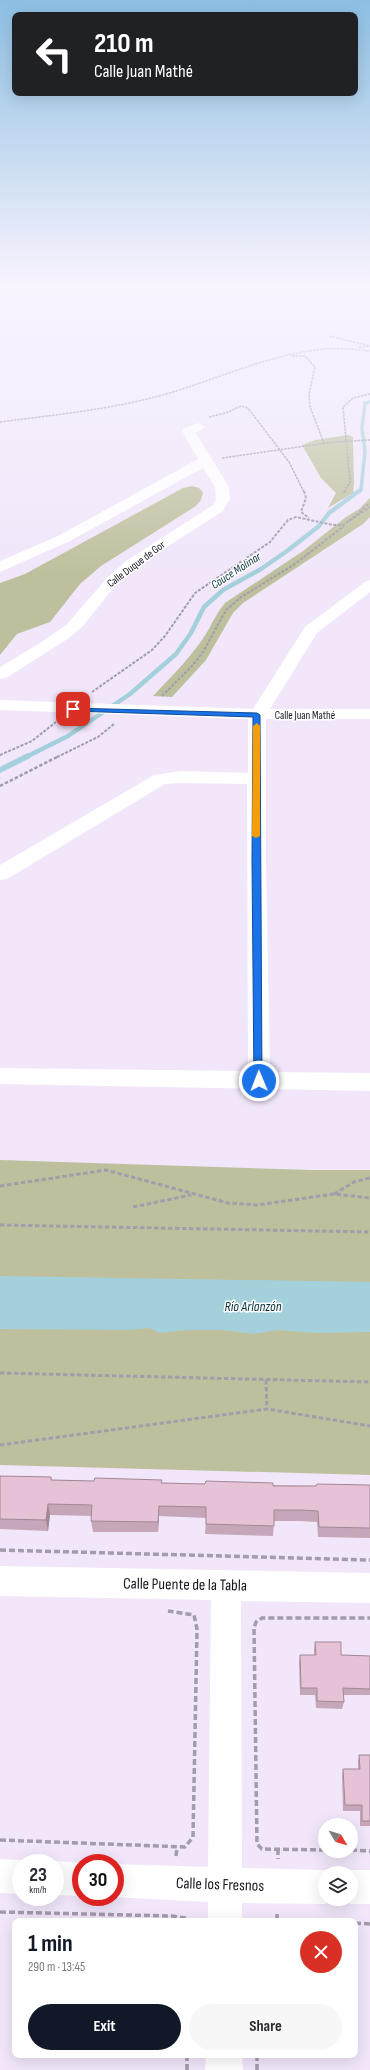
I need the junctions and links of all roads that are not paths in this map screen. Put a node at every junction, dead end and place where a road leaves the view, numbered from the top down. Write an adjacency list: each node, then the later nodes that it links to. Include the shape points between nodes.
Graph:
1 (203, 423): 2 (street, Calle Duque de Gor, via 189,431)
2 (205, 461): 3 (street, via 63,539); 5 (street, Calle Duque de Gor, via 224,493 222,503 120,574 102,591 77,624)
3 (0, 567)
4 (370, 585): 8 (street, via 311,630)
5 (0, 674)
6 (0, 705): 8 (street, Calle Juan Mathé)
7 (370, 714): 8 (street, Calle Juan Mathé)
8 (257, 715): 9 (street)
9 (256, 779): 10 (street, via 160,779); 12 (street)
10 (0, 874)
11 (0, 1076): 12 (street)
12 (259, 1081): 13 (street)
13 (370, 1082)
14 (0, 1581): 15 (street, Calle Puente de la Tabla)
15 (226, 1586): 16 (street, Calle Puente de la Tabla); 20 (street)
16 (370, 1588)
17 (0, 1876): 18 (street)
18 (12, 1877)
19 (124, 1881): 20 (street, Calle los Fresnos)
20 (225, 1885): 21 (street, Calle los Fresnos); 24 (street)
21 (318, 1887)
22 (358, 1887): 23 (street)
23 (370, 1887)
24 (225, 1918)
25 (224, 2058): 26 (street)
26 (224, 2070)

